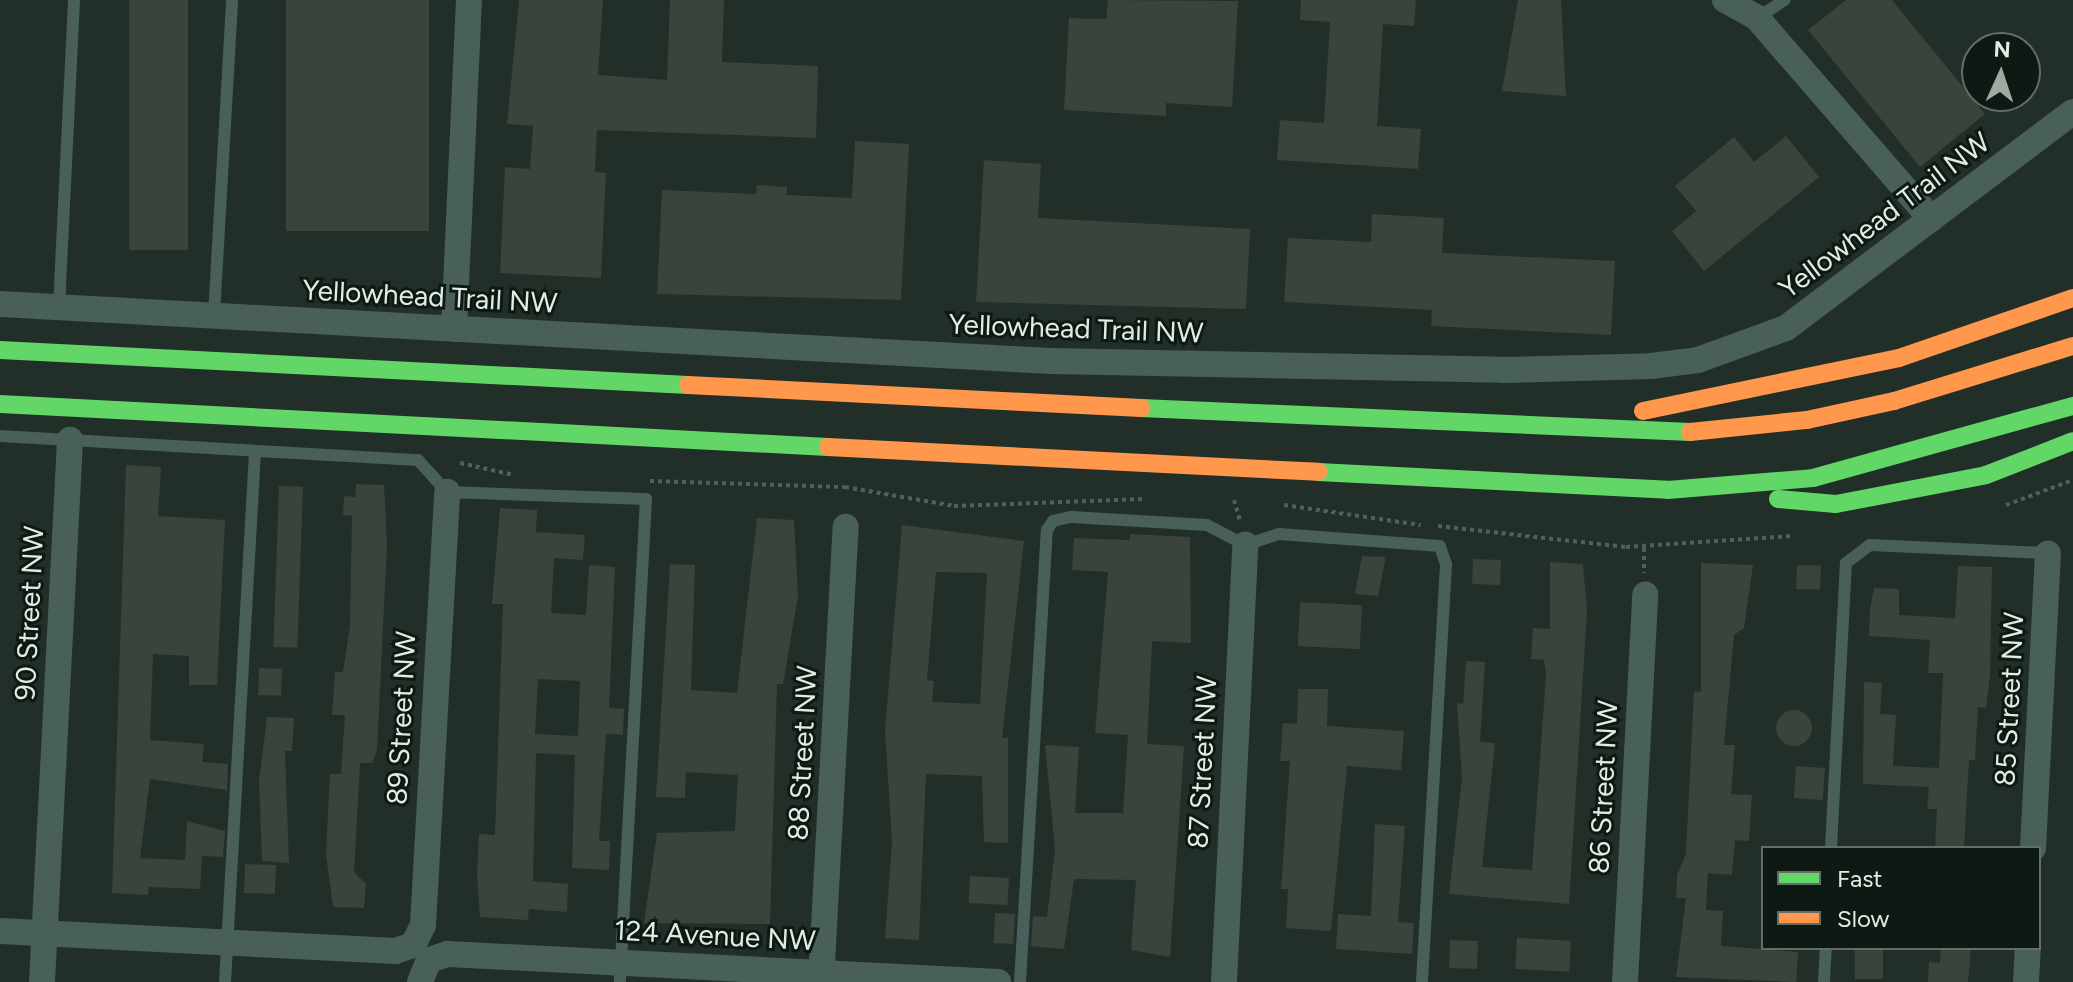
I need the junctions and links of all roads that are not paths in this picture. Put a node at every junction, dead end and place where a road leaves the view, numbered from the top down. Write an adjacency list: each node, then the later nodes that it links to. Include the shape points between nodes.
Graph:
1 (74, 0): 11 (lane)
2 (232, 0): 12 (lane)
3 (469, 0): 13 (street)
4 (1725, 0): 6 (street)
5 (1785, 0): 6 (lane)
6 (1757, 18): 8 (street)
7 (2073, 112): 8 (street, Yellowhead Trail NW)
8 (1931, 219): 13 (street, Yellowhead Trail NW, via 1786,328 1698,360 1651,366 1171,365)
9 (2073, 298): 18 (highway, via 1899,358)
10 (0, 304): 11 (street, Yellowhead Trail NW)
11 (59, 307): 12 (street, Yellowhead Trail NW)
12 (214, 315): 13 (street, Yellowhead Trail NW)
13 (454, 329)
14 (2073, 346): 18 (highway, via 1975,380 1807,420 1666,434)
15 (0, 350): 18 (highway)
16 (0, 404): 23 (highway)
17 (2073, 406): 23 (highway, via 1813,478)
18 (1543, 431)
19 (0, 436): 20 (lane)
20 (70, 440): 22 (lane); 32 (street, 90 Street NW)
21 (2073, 441): 23 (highway, via 1986,475 1836,504)
22 (255, 452): 24 (lane, via 418,460); 33 (lane)
23 (1668, 490)
24 (447, 492): 36 (street, 89 Street NW); 37 (lane, via 646,499)
25 (846, 527): 38 (street, 88 Street NW)
26 (1245, 545): 42 (lane, via 1207,525 1071,517 1047,530); 43 (street, 87 Street NW); 44 (lane, via 1279,534 1432,541 1444,553)
27 (2048, 553): 29 (lane, via 1870,545 1846,563); 30 (street, 85 Street NW)
28 (1645, 595): 45 (street, 86 Street NW)
29 (1831, 846)
30 (2033, 846)
31 (0, 931): 32 (street, 124 Avenue NW)
32 (44, 933): 33 (street, 124 Avenue NW); 39 (street, 90 Street NW)
33 (227, 943): 36 (street, 124 Avenue NW, via 395,951); 40 (lane)
34 (1826, 950): 46 (lane)
35 (2028, 950): 47 (street)
36 (421, 962): 37 (street, 124 Avenue NW, via 448,954)
37 (620, 972): 38 (street, 124 Avenue NW)
38 (822, 977): 41 (street, 124 Avenue NW)
39 (42, 982)
40 (225, 982)
41 (998, 982)
42 (1020, 982)
43 (1224, 982)
44 (1422, 982)
45 (1625, 982)
46 (1824, 982)
47 (2026, 982)

